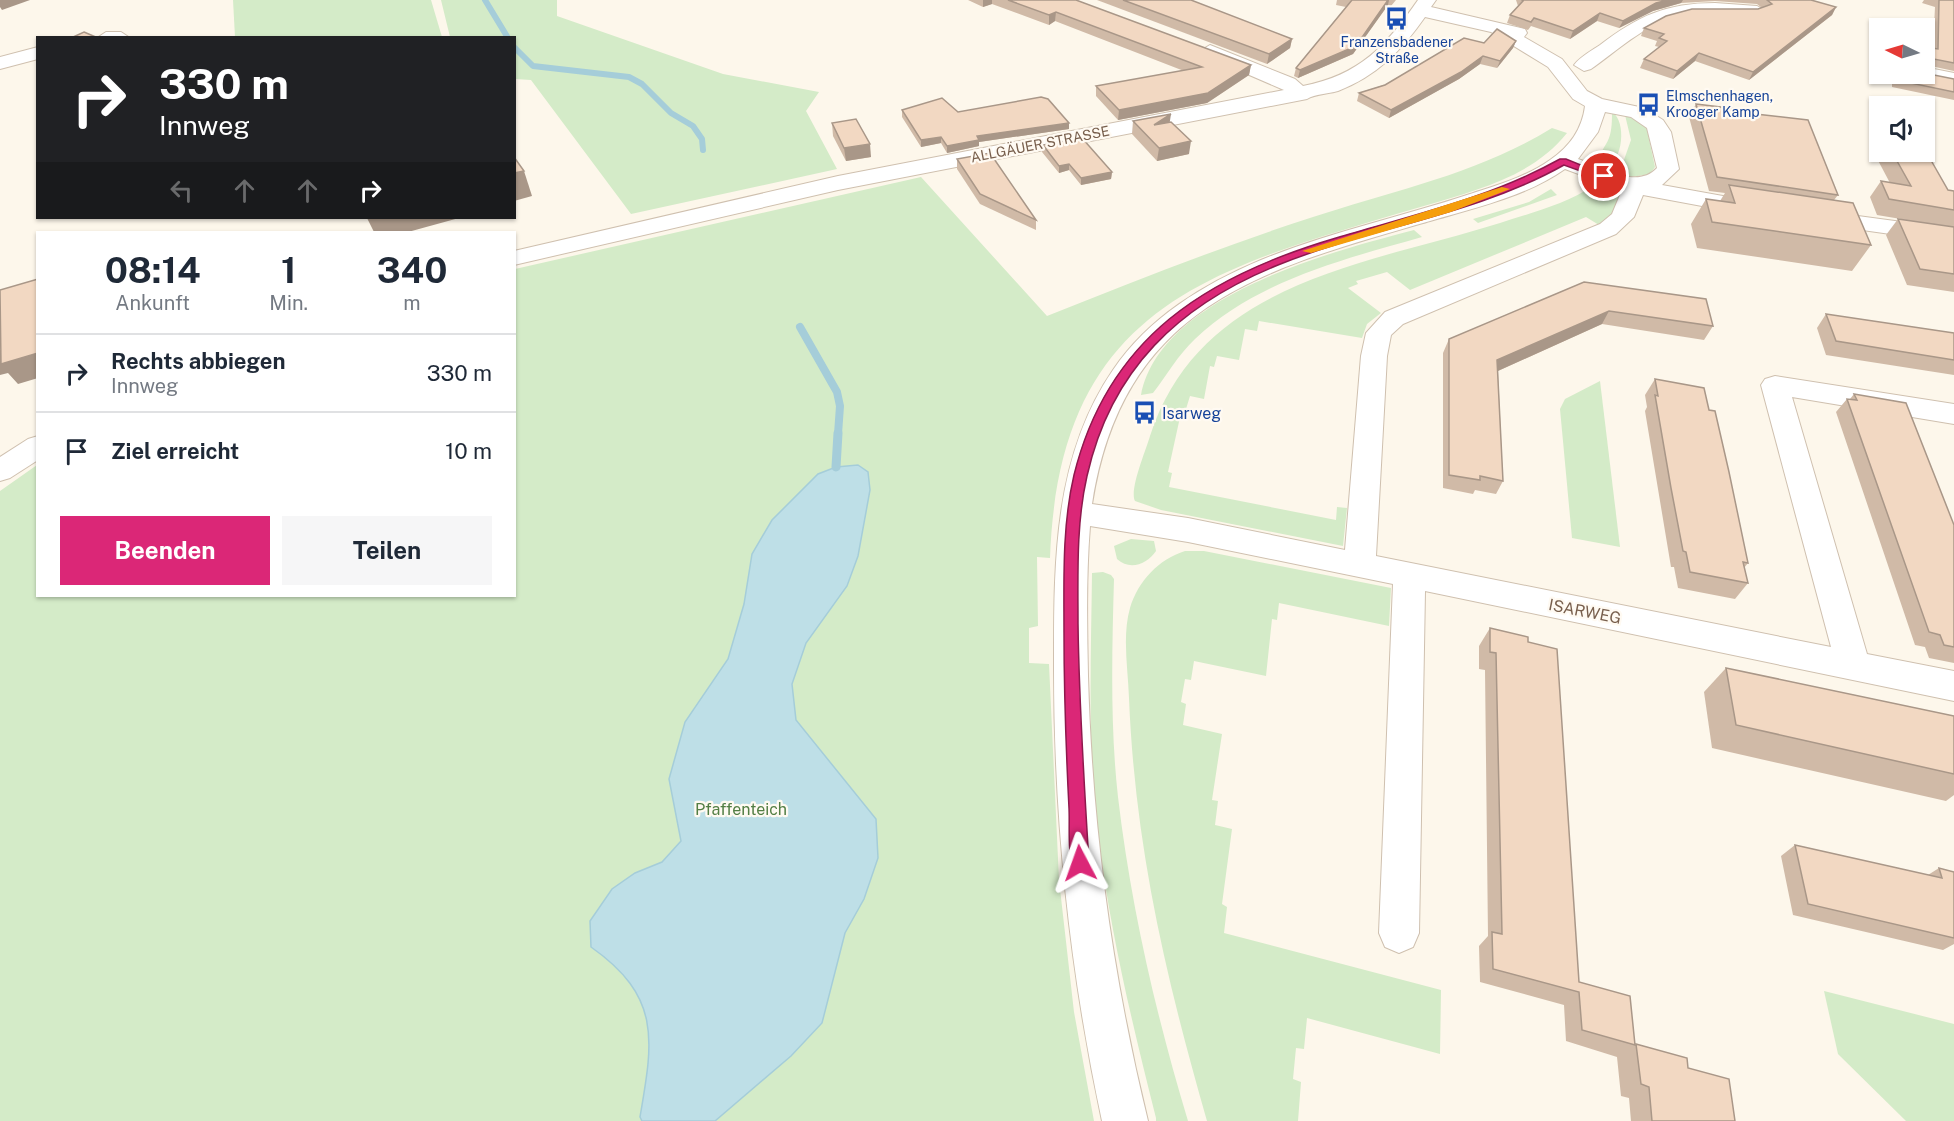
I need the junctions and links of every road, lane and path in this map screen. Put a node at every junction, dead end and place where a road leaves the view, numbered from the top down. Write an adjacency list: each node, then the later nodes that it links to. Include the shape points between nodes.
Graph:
1 (1423, 5): 3 (street); 11 (street, ALLGÄUER STRASSE, via 1386,57 1359,75)
2 (1757, 11): 10 (street, via 1704,7 1648,21)
3 (1499, 30): 7 (street, via 1544,54); 10 (street, via 1541,40)
4 (1196, 46): 11 (street, via 1288,83)
5 (36, 54): 6 (street)
6 (0, 63)
7 (1565, 73): 10 (street); 10 (street, via 1580,95)
8 (1935, 75): 9 (street)
9 (1954, 79)
10 (1593, 80): 12 (street, via 1593,124); 13 (street, via 1656,124 1660,132 1668,169 1659,179)
11 (1300, 95): 17 (street, ALLGÄUER STRASSE, via 838,183)
12 (1563, 161): 13 (street); 21 (street, via 1526,182 1458,206 1274,263 1206,296 1154,336 1134,359 1107,403 1086,452)
13 (1635, 187): 14 (street); 22 (street, via 1622,217 1608,229 1394,318 1378,333)
14 (1767, 210)
15 (1800, 215): 16 (street)
16 (1954, 236)
17 (516, 258)
18 (1952, 419): 24 (street, via 1775,385)
19 (36, 447): 20 (street)
20 (0, 471)
21 (1075, 513): 22 (street, ISARWEG, via 1176,528); 27 (street, via 1071,704 1082,883)
22 (1360, 564): 23 (street, ISARWEG)
23 (1408, 575): 24 (street, ISARWEG); 26 (street)
24 (1853, 665): 25 (street, ISARWEG)
25 (1954, 686)
26 (1399, 933)
27 (1125, 1121)

